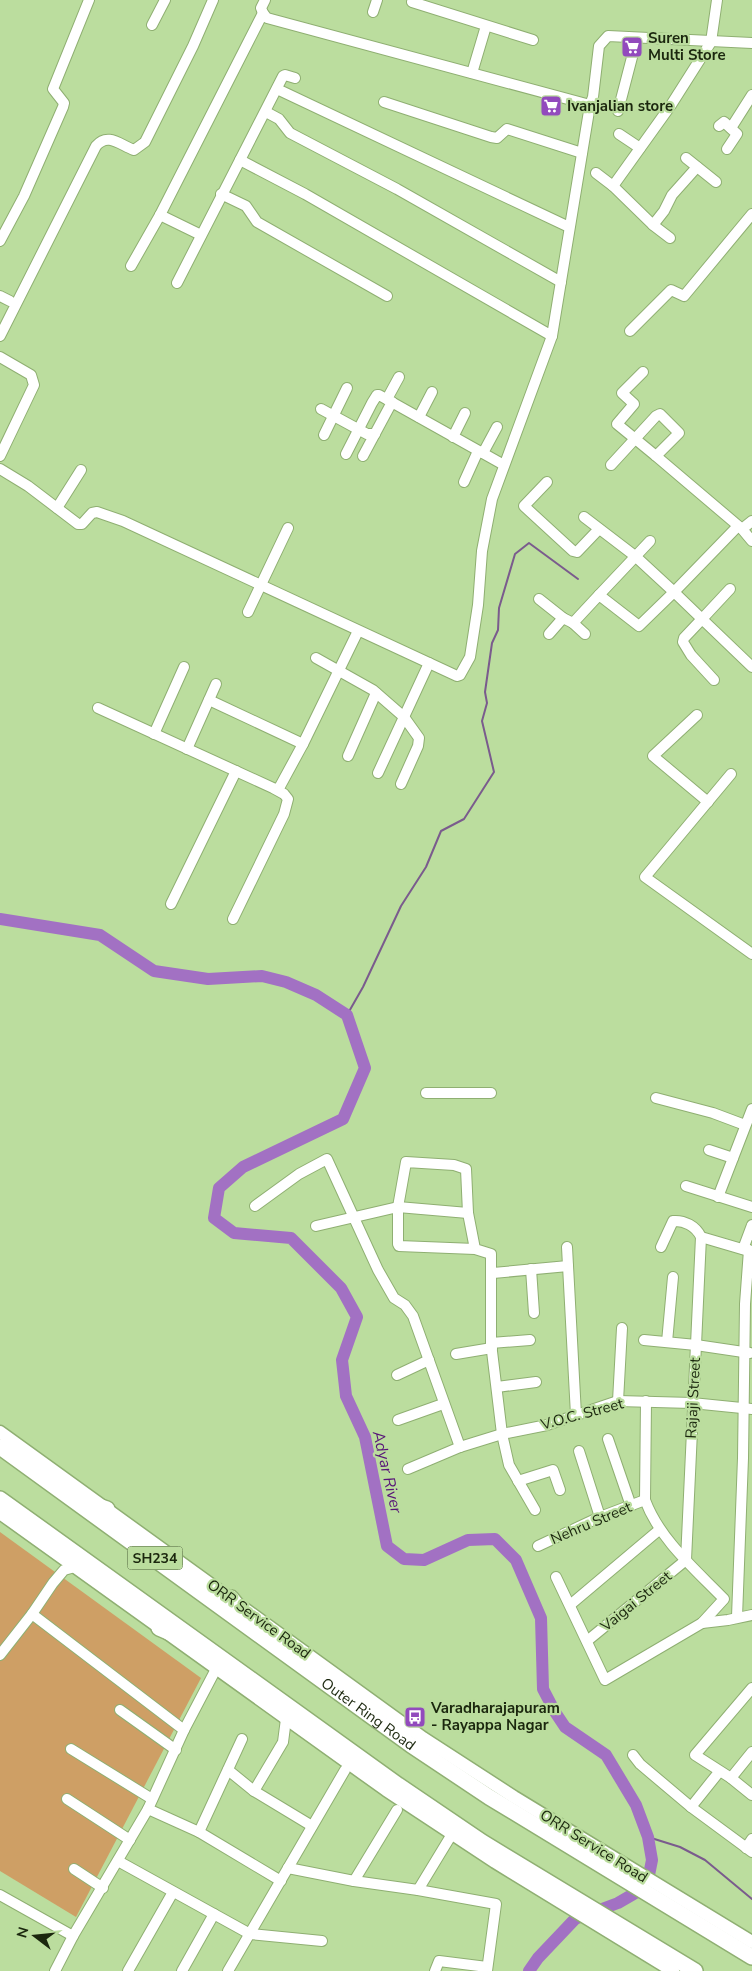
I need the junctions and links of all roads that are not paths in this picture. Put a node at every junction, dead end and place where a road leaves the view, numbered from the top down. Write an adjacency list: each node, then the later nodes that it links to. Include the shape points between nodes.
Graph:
1 (89, 0): 43 (street, via 53,89 64,103 63,107 24,196)
2 (165, 0): 10 (street)
3 (213, 0): 51 (street, via 145,142 134,150 108,139 103,139 96,146)
4 (265, 0): 8 (street, via 261,8)
5 (377, 0): 9 (street)
6 (717, 0): 14 (street)
7 (412, 2): 11 (street)
8 (263, 12): 16 (street, via 268,18); 38 (street)
9 (373, 12)
10 (152, 25)
11 (486, 26): 13 (street); 16 (street)
12 (637, 38): 14 (street); 21 (street, via 608,36 600,46); 22 (street)
13 (533, 40)
14 (711, 42): 15 (street); 27 (street)
15 (752, 43)
16 (472, 73): 21 (street)
17 (295, 78): 18 (street, via 282,76)
18 (277, 89): 23 (street); 40 (street)
19 (752, 95): 25 (street)
20 (384, 102): 29 (street, via 497,138 507,129)
21 (590, 105): 29 (street)
22 (618, 111)
23 (266, 112): 31 (street); 45 (street, via 279,119 290,133)
24 (720, 126): 25 (street, via 724,122)
25 (731, 128): 28 (street, via 737,136)
26 (619, 134): 27 (street)
27 (640, 148): 35 (street)
28 (728, 149)
29 (582, 153): 40 (street)
30 (686, 158): 32 (street)
31 (240, 160): 36 (street); 52 (street)
32 (697, 167): 34 (street); 39 (street, via 672,195)
33 (596, 173): 35 (street)
34 (716, 182)
35 (613, 186): 39 (street)
36 (221, 194): 41 (street); 48 (street, via 246,206 257,222)
37 (752, 214): 50 (street, via 684,296 671,290)
38 (160, 215): 41 (street); 44 (street)
39 (653, 225): 42 (street)
40 (569, 227): 45 (street)
41 (200, 236): 46 (street)
42 (670, 238)
43 (0, 240)
44 (131, 266)
45 (561, 282): 52 (street)
46 (176, 283)
47 (0, 296): 49 (street)
48 (387, 296)
49 (10, 301)
50 (630, 332)
51 (0, 336)
52 (552, 336): 75 (street)
53 (0, 357): 71 (street, via 31,376 34,385)
54 (643, 372): 68 (street, via 622,393 634,404 617,424)
55 (399, 377): 58 (street)
56 (347, 388): 61 (street)
57 (432, 392): 62 (street)
58 (389, 400): 62 (street); 64 (street, via 380,395 375,398); 65 (street)
59 (321, 409): 61 (street)
60 (465, 413): 67 (street)
61 (333, 416): 64 (street); 66 (street)
62 (419, 417): 67 (street)
63 (497, 427): 69 (street)
64 (358, 430): 65 (street); 70 (street)
65 (375, 434): 72 (street)
66 (324, 435)
67 (453, 437): 69 (street)
68 (634, 439): 73 (street); 73 (street, via 660,414 679,433); 74 (street)
69 (481, 452): 75 (street); 78 (street)
70 (346, 454)
71 (0, 456)
72 (363, 456)
73 (656, 456): 84 (street)
74 (610, 464)
75 (504, 465): 102 (street, via 487,520 470,656 457,676)
76 (0, 469): 80 (street)
77 (81, 470): 80 (street)
78 (464, 482)
79 (547, 482): 85 (street, via 524,506 573,551 577,552)
80 (57, 508): 89 (street, via 80,524 92,513 103,513)
81 (584, 517): 85 (street)
82 (752, 521): 84 (street)
83 (288, 528): 89 (street)
84 (740, 528): 86 (street); 91 (street)
85 (599, 529): 88 (street)
86 (752, 540)
87 (650, 542): 88 (street)
88 (635, 556): 91 (street); 92 (street)
89 (261, 585): 94 (street); 98 (street)
90 (730, 589): 96 (street)
91 (674, 592): 92 (street, via 639,626); 96 (street)
92 (599, 595): 97 (street)
93 (540, 599): 95 (street)
94 (248, 612)
95 (563, 618): 97 (street); 99 (street)
96 (702, 619): 104 (street); 106 (street, via 683,642)
97 (573, 623): 100 (street)
98 (358, 631): 102 (street); 105 (street)
99 (549, 634)
100 (585, 634)
101 (316, 658): 105 (street)
102 (429, 663): 112 (street)
103 (184, 667): 113 (street)
104 (752, 667)
105 (339, 671): 108 (street); 114 (street)
106 (714, 680)
107 (216, 684): 109 (street)
108 (376, 693): 112 (street); 116 (street)
109 (209, 700): 114 (street); 115 (street)
110 (98, 708): 113 (street)
111 (697, 715): 122 (street, via 653,756)
112 (404, 717): 118 (street); 120 (street, via 418,738 418,746)
113 (154, 734): 115 (street)
114 (303, 744): 121 (street)
115 (187, 749): 117 (street)
116 (348, 756)
117 (236, 771): 121 (street); 123 (street)
118 (378, 773)
119 (732, 774): 122 (street)
120 (401, 784)
121 (278, 790): 124 (street, via 288,799 287,806)
122 (708, 802): 125 (street, via 645,877)
123 (172, 904)
124 (233, 919)
125 (752, 954)
126 (426, 1093): 127 (street)
127 (490, 1093)
128 (656, 1098): 130 (street)
129 (752, 1109): 130 (street)
130 (746, 1125): 132 (street)
131 (709, 1150): 132 (street)
132 (733, 1158): 134 (street)
133 (686, 1186): 134 (street)
134 (718, 1197): 137 (street)
135 (255, 1206): 139 (street, via 327,1159)
136 (398, 1207): 138 (street); 138 (street, via 406,1162 454,1165 466,1169); 139 (street); 145 (street, via 398,1244 401,1246)
137 (752, 1207)
138 (468, 1213): 145 (street)
139 (354, 1216): 141 (street); 161 (street, via 394,1298 413,1316)
140 (752, 1225): 146 (street)
141 (316, 1226)
142 (701, 1237): 144 (street, via 694,1226 676,1221); 146 (street); 157 (street, Rajaji Street)
143 (567, 1247): 147 (street)
144 (660, 1247)
145 (475, 1249): 149 (street, via 491,1254)
146 (748, 1250): 151 (street)
147 (568, 1266): 148 (street); 170 (street)
148 (531, 1269): 149 (street); 152 (street)
149 (493, 1273): 158 (street)
150 (672, 1277): 156 (street)
151 (748, 1305): 159 (street)
152 (534, 1313)
153 (622, 1328): 165 (street)
154 (530, 1340): 158 (street)
155 (644, 1340): 156 (street)
156 (667, 1342): 157 (street)
157 (696, 1344): 159 (street); 168 (street, Rajaji Street)
158 (492, 1346): 160 (street); 164 (street)
159 (749, 1353): 169 (street)
160 (456, 1354)
161 (429, 1360): 162 (street); 167 (street)
162 (397, 1375)
163 (536, 1382): 164 (street)
164 (497, 1387): 173 (street)
165 (618, 1401): 166 (street, V.O.C. Street); 170 (street, V.O.C. Street)
166 (646, 1401): 168 (street, V.O.C. Street); 184 (street)
167 (444, 1404): 171 (street); 176 (street)
168 (692, 1404): 169 (street, V.O.C. Street); 193 (street, Rajaji Street)
169 (748, 1408): 178 (street)
170 (576, 1415): 173 (street, V.O.C. Street)
171 (398, 1420)
172 (0, 1432): 186 (main road, ORR Service Road)
173 (502, 1434): 176 (street, V.O.C. Street); 180 (street, via 509,1465)
174 (608, 1439): 185 (street)
175 (0, 1446): 182 (highway, Outer Ring Road / SH234)
176 (460, 1447): 179 (street, V.O.C. Street)
177 (579, 1452): 189 (street)
178 (747, 1459): 200 (street)
179 (408, 1469)
180 (518, 1481): 181 (street, via 553,1470); 187 (street)
181 (560, 1490)
182 (69, 1497): 186 (highway); 203 (highway, Outer Ring Road / SH234)
183 (0, 1499): 188 (highway, SH234)
184 (645, 1500): 185 (street, Nehru Street); 190 (street)
185 (631, 1506): 189 (street, Nehru Street)
186 (107, 1509): 196 (main road, ORR Service Road)
187 (535, 1510)
188 (7, 1511): 191 (highway); 205 (highway, SH234)
189 (600, 1517): 192 (street, Nehru Street)
190 (659, 1530): 193 (street); 197 (street)
191 (46, 1546): 194 (main road)
192 (538, 1546)
193 (686, 1560): 201 (street, via 724,1599); 204 (street, Vaigai Street)
194 (75, 1567): 198 (street, via 64,1570); 202 (main road)
195 (556, 1577): 197 (street)
196 (231, 1598): 203 (highway); 237 (main road, ORR Service Road, via 441,1749)
197 (570, 1605): 204 (street)
198 (32, 1614): 206 (street); 211 (street)
199 (752, 1616): 200 (street)
200 (736, 1617): 201 (street)
201 (702, 1622): 204 (street, via 605,1680)
202 (158, 1628): 205 (highway); 207 (main road)
203 (262, 1636): 237 (highway, Outer Ring Road / SH234, via 411,1745 489,1797 601,1864)
204 (587, 1641)
205 (211, 1650): 210 (highway, SH234)
206 (0, 1655)
207 (216, 1669): 210 (main road); 211 (street)
208 (752, 1688): 220 (street, via 695,1755)
209 (120, 1710): 215 (street)
210 (285, 1712): 213 (main road); 222 (street, via 283,1742); 245 (highway, SH234, via 557,1887)
211 (184, 1730): 215 (street)
212 (242, 1739): 218 (street)
213 (316, 1741): 219 (main road); 226 (main road)
214 (71, 1749): 224 (street)
215 (176, 1750): 224 (street)
216 (752, 1752): 221 (street)
217 (633, 1755): 227 (street)
218 (228, 1770): 222 (street); 230 (street)
219 (345, 1770): 226 (main road); 229 (street)
220 (719, 1772): 221 (street); 227 (street)
221 (731, 1778): 223 (street)
222 (254, 1791): 229 (street)
223 (752, 1795)
224 (152, 1799): 228 (street)
225 (67, 1800): 232 (street)
226 (400, 1806): 231 (main road); 239 (street)
227 (691, 1806): 233 (street)
228 (148, 1809): 230 (street); 232 (street)
229 (312, 1826): 235 (street)
230 (199, 1832): 238 (street)
231 (452, 1834): 241 (street); 245 (main road)
232 (130, 1840): 234 (street)
233 (750, 1846)
234 (118, 1861): 240 (street); 243 (street)
235 (288, 1868): 238 (street); 239 (street)
236 (74, 1869): 240 (street)
237 (632, 1876): 242 (highway, Outer Ring Road / SH234)
238 (281, 1881): 247 (street)
239 (354, 1881): 241 (street)
240 (103, 1888): 248 (street)
241 (418, 1890): 252 (street, via 496,1904)
242 (656, 1891): 250 (main road, ORR Service Road); 251 (highway, Outer Ring Road / SH234)
243 (173, 1892): 246 (street); 254 (street)
244 (0, 1895): 248 (street)
245 (570, 1902): 258 (main road, via 593,1922); 259 (highway, SH234, via 610,1919)
246 (214, 1914): 247 (street); 255 (street)
247 (250, 1934): 249 (street); 256 (street)
248 (73, 1936): 253 (street)
249 (322, 1941)
250 (752, 1942)
251 (752, 1957)
252 (487, 1969): 257 (street, via 439,1961)
253 (55, 1971)
254 (128, 1971)
255 (182, 1971)
256 (228, 1971)
257 (435, 1971)
258 (673, 1971)
259 (695, 1971)

